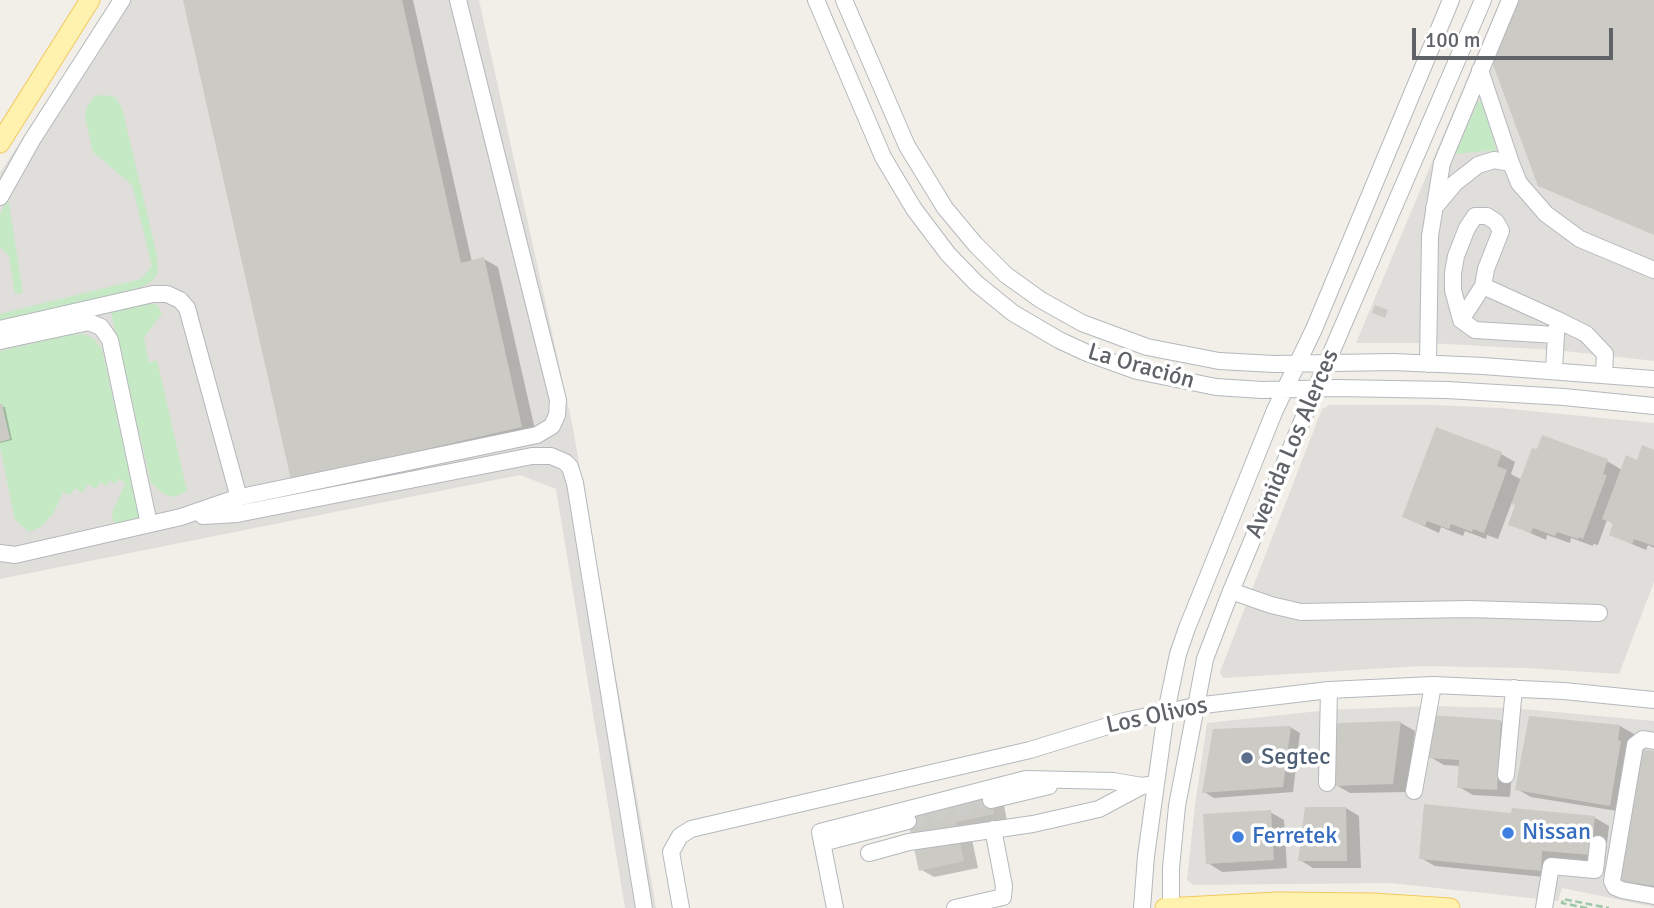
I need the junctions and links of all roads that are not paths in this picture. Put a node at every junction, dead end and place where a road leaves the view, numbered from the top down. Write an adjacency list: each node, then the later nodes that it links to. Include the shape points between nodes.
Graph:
1 (90, 0): 10 (main road)
2 (122, 0): 14 (street)
3 (458, 0): 31 (street, via 558,400 555,421 537,435)
4 (816, 0): 12 (street, La Oración)
5 (844, 0): 11 (street, La Oración)
6 (1451, 0): 23 (street, Avenida Los Alerces)
7 (1483, 0): 22 (street, Avenida Los Alerces)
8 (1510, 0): 9 (street)
9 (1480, 71): 13 (street); 15 (street, via 1442,163)
10 (0, 143)
11 (907, 146): 12 (street); 23 (street, La Oración, via 930,188 975,244 1006,275 1060,311 1105,333 1169,353 1247,363)
12 (883, 157): 29 (street, La Oración, via 948,254 992,296 1035,327 1087,353 1159,377 1216,387)
13 (1511, 163): 15 (street, via 1494,160 1478,165 1455,183); 16 (street, via 1519,183 1546,214 1580,239)
14 (0, 197)
15 (1433, 210): 24 (street)
16 (1654, 270)
17 (1483, 286): 18 (street); 18 (street, via 1501,231 1496,222 1479,215 1467,228 1454,264 1453,290); 19 (street)
18 (1461, 320): 19 (street, via 1475,330)
19 (1557, 328): 25 (street); 26 (street, via 1586,334 1605,354)
20 (0, 329): 31 (street, via 153,294 180,300 187,308)
21 (0, 341): 33 (street, via 89,322 101,327 110,340)
22 (1328, 361): 23 (street, La Oración); 24 (street, La Oración); 28 (street, Avenida Los Alerces)
23 (1300, 362): 29 (street, Avenida Los Alerces)
24 (1428, 364): 25 (street, La Oración)
25 (1554, 370): 26 (street, La Oración)
26 (1604, 374): 27 (street, La Oración)
27 (1654, 379)
28 (1316, 388): 29 (street, La Oración); 30 (street, La Oración, via 1494,392); 35 (street, Avenida Los Alerces)
29 (1285, 390): 42 (street, Avenida Los Alerces, via 1187,628)
30 (1654, 406)
31 (239, 498): 32 (street)
32 (181, 517): 33 (street); 57 (street, via 237,514 532,456 565,462 575,483)
33 (149, 524): 34 (street, via 15,555)
34 (0, 553)
35 (1231, 591): 36 (street, via 1301,612 1469,609); 41 (street, Avenida Los Alerces, via 1205,659)
36 (1599, 613)
37 (1433, 685): 38 (street, Los Olivos); 39 (street, Los Olivos); 48 (street)
38 (1514, 688): 40 (street, Los Olivos); 44 (street)
39 (1329, 690): 41 (street, Los Olivos); 46 (street)
40 (1654, 700)
41 (1195, 706): 42 (street, Los Olivos); 56 (street, Avenida Los Alerces, via 1177,806)
42 (1166, 712): 47 (street, Avenida Los Alerces); 58 (street, Los Olivos, via 1105,725 1016,753 691,829 676,841 671,859)
43 (1654, 741): 55 (street, via 1643,739 1635,745 1612,881 1622,890)
44 (1506, 775)
45 (1075, 779): 47 (street); 49 (street); 52 (street, via 1026,779 820,832)
46 (1327, 783)
47 (1149, 785): 51 (street, via 1099,809); 61 (street, Avenida Los Alerces)
48 (1414, 790)
49 (991, 800)
50 (908, 821): 52 (street)
51 (993, 829): 54 (street); 60 (street, via 1003,897)
52 (822, 843): 59 (street)
53 (1598, 844): 64 (street, via 1595,870 1551,866)
54 (869, 853)
55 (1654, 896)
56 (1171, 907): 62 (main road); 63 (main road, via 1277,902)
57 (644, 908)
58 (681, 908)
59 (835, 908)
60 (955, 908)
61 (1142, 908)
62 (1165, 908)
63 (1450, 908)
64 (1544, 908)

